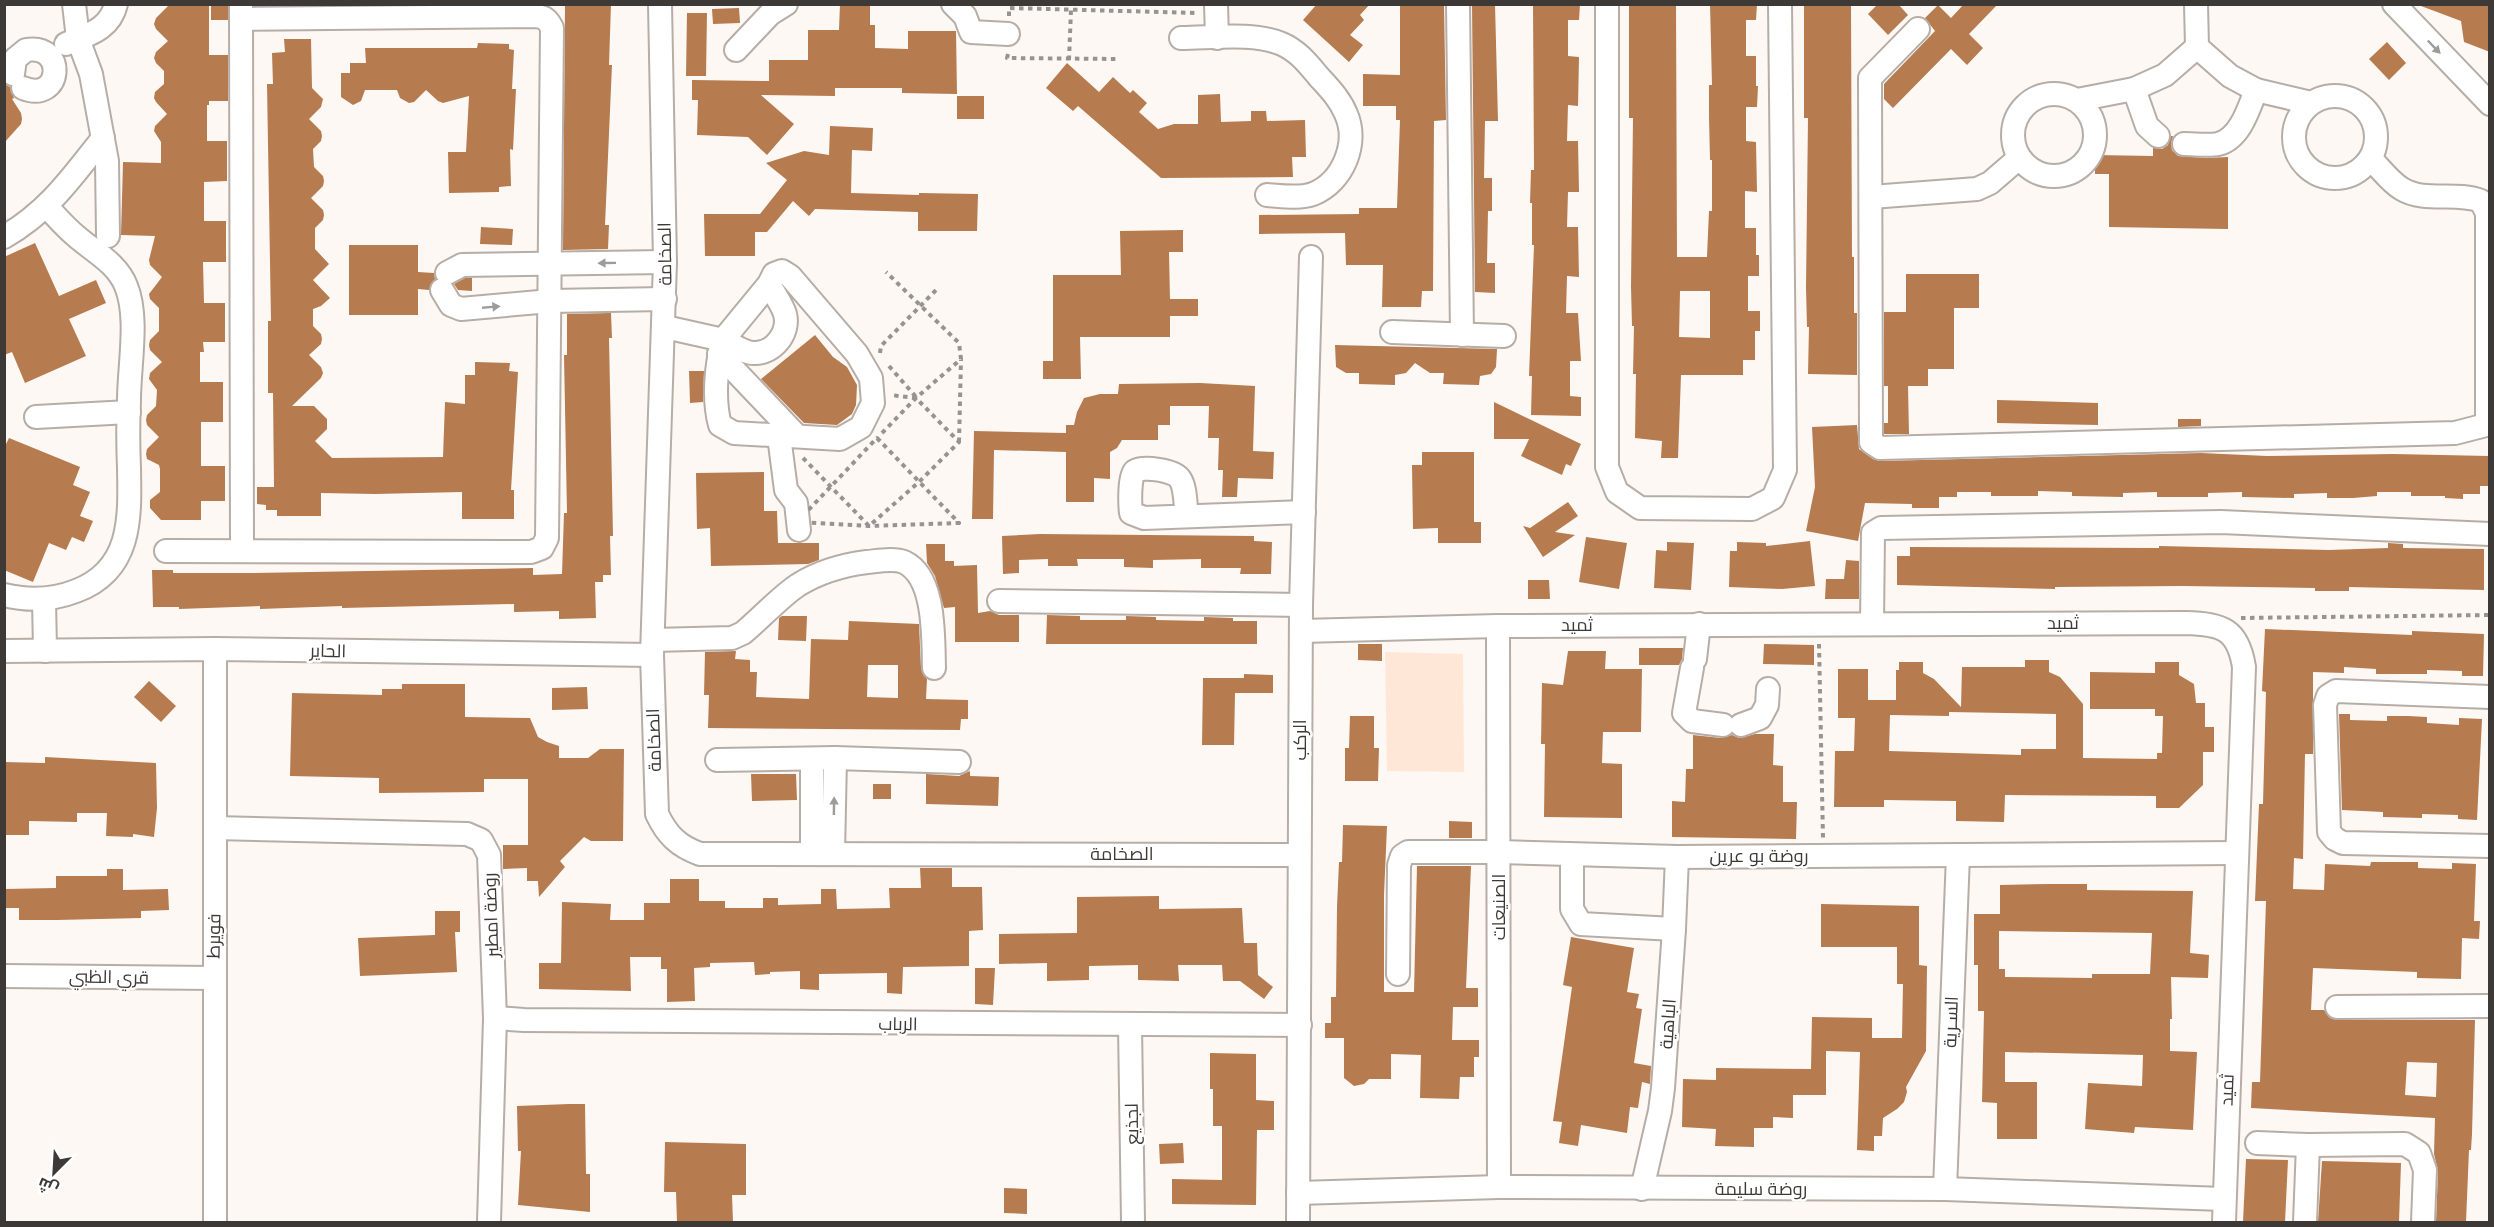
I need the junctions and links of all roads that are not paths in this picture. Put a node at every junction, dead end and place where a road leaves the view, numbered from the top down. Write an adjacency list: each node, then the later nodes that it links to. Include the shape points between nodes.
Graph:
1 (74, 4): 17 (street)
2 (116, 4): 17 (street, via 104,26)
3 (660, 4): 37 (street, الصخامة)
4 (786, 4): 19 (street, via 770,14)
5 (953, 4): 14 (street, via 966,16 971,32)
6 (1458, 4): 44 (street)
7 (1607, 4): 8 (street, via 1607,467 1617,492 1640,508 1752,509 1773,498 1785,470)
8 (1780, 4)
9 (2196, 4): 18 (street)
10 (2394, 4): 25 (street, one-way to 25)
11 (1216, 9): 16 (street)
12 (241, 12): 38 (street, via 546,18 552,28); 56 (street)
13 (1918, 29): 32 (street, via 1870,78)
14 (1008, 34)
15 (1181, 38): 16 (street)
16 (1217, 38): 31 (street, via 1258,38 1289,47 1340,101 1347,115 1350,147 1337,176 1312,194)
17 (78, 39): 20 (street); 27 (street, via 91,74)
18 (2198, 47): 21 (street, via 2165,75); 22 (street, via 2230,76)
19 (736, 50)
20 (48, 54): 20 (street, via 55,66 49,85 37,91 18,81 15,59 20,54 34,49)
21 (2134, 89): 23 (street); 26 (street, via 2147,126)
22 (2256, 90): 24 (street); 28 (street, via 2244,121 2220,144)
23 (2077, 100): 29 (street, via 2061,94 2045,94 2030,100 2012,127); 29 (street, via 2095,126 2095,143 2089,158 2077,170 2063,176 2046,176 2031,170)
24 (2311, 103): 30 (street, via 2326,96 2342,96 2369,113 2376,128 2377,144); 30 (street, via 2300,114 2294,130 2301,161 2328,178 2360,171)
25 (2490, 104)
26 (2158, 136)
27 (103, 138): 33 (street); 34 (street)
28 (2184, 144)
29 (2019, 158): 32 (street, via 1977,189)
30 (2371, 159): 49 (street, via 2403,190 2416,195 2469,196 2481,201 2487,213)
31 (1267, 195)
32 (1871, 197): 49 (street, via 1871,442 1880,448 2455,433)
33 (47, 207): 35 (street); 47 (street, via 109,261 126,284 132,318)
34 (108, 236)
35 (4, 237)
36 (1311, 257): 51 (street, الركب)
37 (666, 262): 38 (street, one-way to 38); 40 (street, الصخامة)
38 (550, 264): 41 (street); 41 (street, one-way to 41, via 462,265 445,282 451,305 462,309)
39 (769, 284): 46 (street); 46 (street, via 785,315 786,330 775,346 761,353); 50 (street, via 774,274 782,271 790,276 857,354 872,378 873,403 861,427 840,440)
40 (665, 299): 41 (street); 42 (street, الصخامة)
41 (550, 301): 56 (street, via 548,538 542,548 531,552)
42 (665, 327): 46 (street); 65 (street, الصخامة)
43 (1392, 332): 44 (street)
44 (1462, 335): 45 (street)
45 (1504, 336)
46 (721, 347): 50 (street); 50 (street, via 717,412 720,425 734,433)
47 (129, 412): 48 (street); 58 (street, via 129,510 121,550 106,571 89,585)
48 (36, 417)
49 (2488, 424)
50 (787, 435): 53 (street, via 786,490 796,503)
51 (1304, 512): 52 (street); 60 (street, الركب)
52 (1187, 516)
53 (798, 526)
54 (2490, 534): 62 (street, via 2221,522 1881,528 1873,533)
55 (166, 551): 56 (street)
56 (242, 551)
57 (4, 595): 58 (street)
58 (44, 599): 68 (street)
59 (999, 602): 60 (street)
60 (1301, 605): 64 (street, الركب)
61 (1699, 624): 62 (street, ثميد); 63 (street, ثميد); 70 (street, via 1684,713 1692,721 1732,725 1760,718 1767,705)
62 (1872, 624): 79 (street, ثميد, via 2217,626 2236,639 2244,667)
63 (1498, 626): 64 (street, ثميد); 78 (street, الصنيعات)
64 (1301, 632): 81 (street, الركب)
65 (652, 647): 66 (street, الحاير); 69 (street, الحاير, via 732,638 797,586 825,571 897,560 916,573 929,598); 80 (street, الصخامة, via 657,814 664,829 683,848 700,854)
66 (215, 649): 68 (street, الحاير); 76 (street, فويرط)
67 (4, 651): 68 (street, الحاير)
68 (45, 651)
69 (934, 668)
70 (1768, 689)
71 (2490, 697): 77 (street, via 2336,691 2328,696 2325,705 2329,832 2335,839 2343,843)
72 (835, 758): 73 (street); 75 (street); 80 (street, one-way to 72)
73 (812, 759): 74 (street); 80 (street)
74 (717, 760)
75 (959, 762)
76 (215, 828): 88 (street, فويرط); 91 (street, روضة امطير, via 467,834 480,840 489,855)
77 (2490, 846)
78 (1499, 852): 82 (street, روضة بو عرين); 86 (street, روضة بو عرين, via 1408,852 1402,856); 96 (street, الصنيعات)
79 (2236, 853): 83 (street, روضة بو عرين); 100 (street, ثميد)
80 (823, 854): 81 (street, الصخامة)
81 (1299, 855): 92 (street, الركب)
82 (1572, 855): 84 (street, روضة بو عرين); 85 (street, via 1572,909 1581,924)
83 (1958, 855): 84 (street, روضة بو عرين); 98 (street, السـرية)
84 (1677, 856): 85 (street, الباهية)
85 (1674, 929): 97 (street, الباهية, via 1660,1111)
86 (1398, 974)
87 (4, 976): 88 (street, قري الظبي)
88 (214, 978): 101 (street, فويرط)
89 (2490, 1006): 90 (street)
90 (2337, 1007)
91 (495, 1018): 93 (street, الرباب); 102 (street, روضة امطير)
92 (1300, 1025): 93 (street, الرباب); 99 (street, الركب)
93 (1130, 1026): 103 (street, لجذيع)
94 (2258, 1143): 95 (street)
95 (2308, 1145): 106 (street); 107 (street, via 2405,1144 2419,1153 2426,1170)
96 (1499, 1187): 97 (street, روضة سليمة); 99 (street, روضة سليمة)
97 (1642, 1189): 98 (street, روضة سليمة)
98 (1945, 1189): 100 (street, روضة سليمة)
99 (1298, 1193): 104 (street, الركب)
100 (2223, 1199): 105 (street, ثميد)
101 (215, 1222)
102 (489, 1222)
103 (1133, 1222)
104 (1298, 1222)
105 (2223, 1222)
106 (2305, 1222)
107 (2423, 1222)

